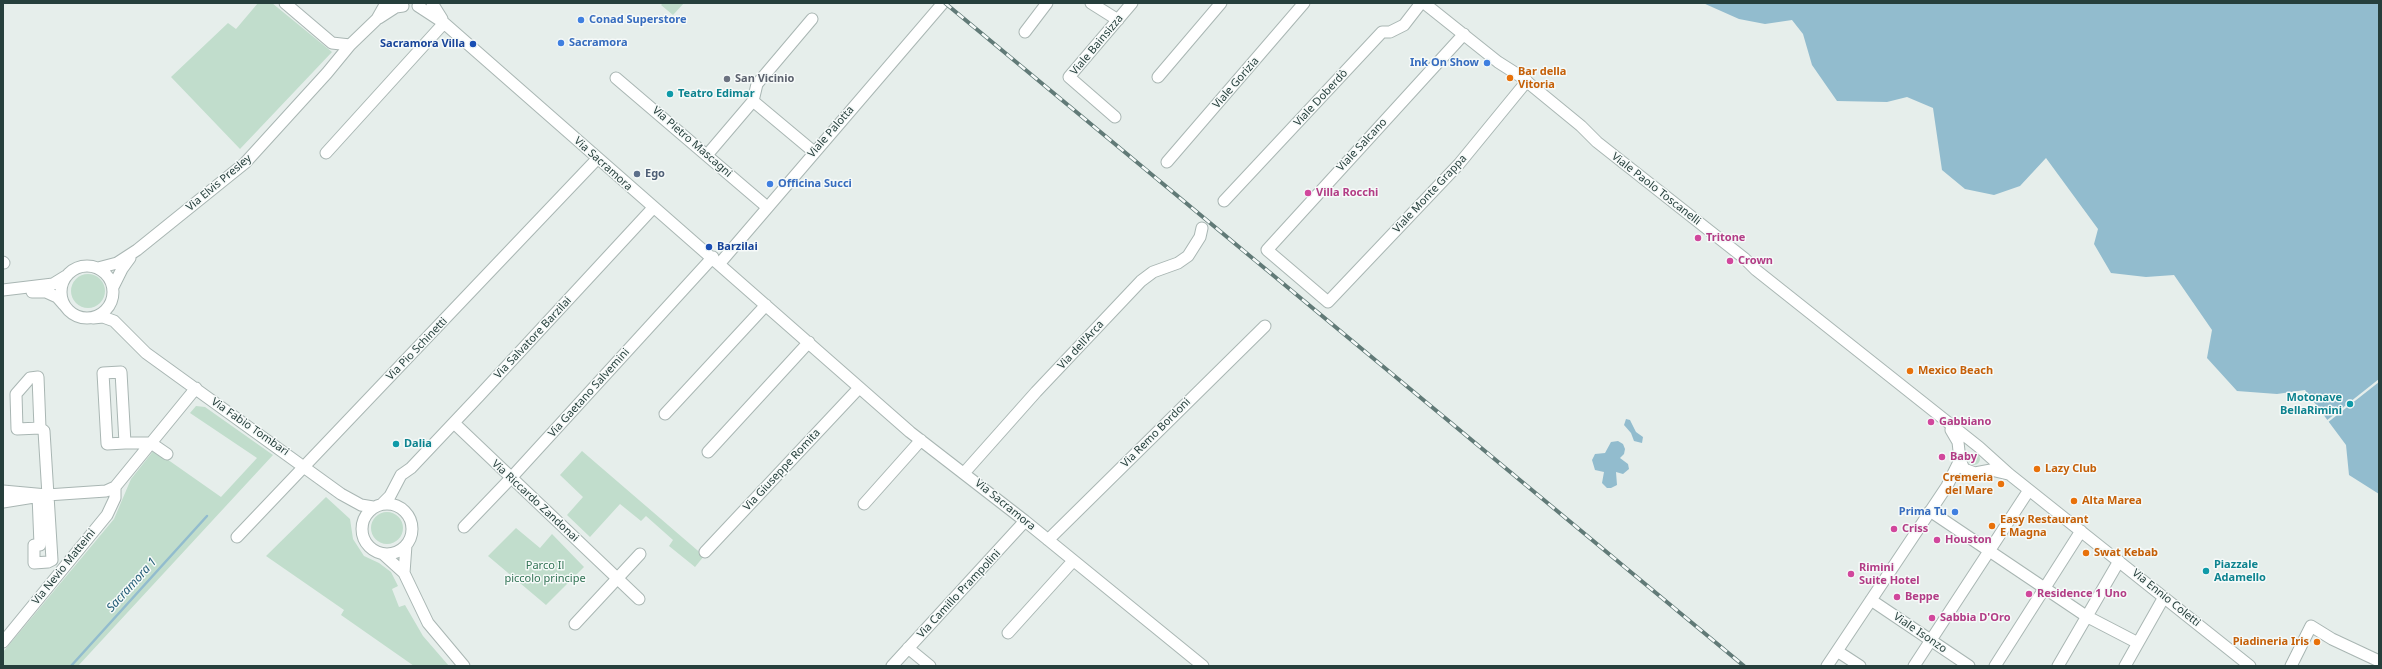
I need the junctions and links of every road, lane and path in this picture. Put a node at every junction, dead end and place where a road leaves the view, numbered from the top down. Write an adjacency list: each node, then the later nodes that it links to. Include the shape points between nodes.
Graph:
1 (285, 3): 20 (street)
2 (386, 3): 13 (street, Via Elvis Presley)
3 (432, 3): 16 (street, Via Sacramora)
4 (943, 3): 29 (street, Viale Palotta)
5 (1048, 3): 17 (street)
6 (1091, 3): 15 (street)
7 (1132, 3): 15 (street, Viale Bainsizza)
8 (1221, 3): 24 (street)
9 (1304, 3): 33 (street, Viale Gorizia)
10 (1422, 3): 18 (street, Viale Paolo Toscanelli); 34 (street, Viale Doberdò, via 1404,25 1390,32 1382,32)
11 (401, 4): 12 (street); 13 (street, Via Elvis Presley)
12 (421, 4): 16 (street, Via Sacramora)
13 (377, 19): 19 (street, Via Elvis Presley)
14 (812, 20): 27 (street, via 757,84)
15 (1118, 20): 28 (street, Viale Bainsizza, via 1069,78)
16 (444, 23): 30 (street); 32 (street, Via Sacramora)
17 (1025, 32)
18 (1464, 34): 26 (street, Viale Paolo Toscanelli); 44 (street, Viale Salcano, via 1267,250)
19 (361, 36): 21 (street, Via Elvis Presley); 23 (street, Via Elvis Presley, via 338,66)
20 (332, 43): 21 (street); 22 (street)
21 (350, 45): 22 (street, Via Elvis Presley)
22 (334, 62): 23 (street, Via Elvis Presley)
23 (327, 73): 38 (street, Via Elvis Presley, via 245,163)
24 (1158, 77)
25 (616, 78): 31 (street, Via Pietro Mascagni)
26 (1527, 81): 44 (street, Viale Monte Grappa, via 1476,144); 55 (street, Viale Paolo Toscanelli, via 1597,142)
27 (753, 101): 29 (street); 31 (street)
28 (1115, 117)
29 (814, 152): 35 (street, Viale Palotta)
30 (326, 153)
31 (707, 155): 35 (street, Via Pietro Mascagni)
32 (597, 159): 36 (street, Via Sacramora); 65 (street, Via Pio Schinetti)
33 (1167, 162)
34 (1224, 201)
35 (767, 207): 39 (street, Viale Palotta)
36 (653, 208): 39 (street, Via Sacramora); 56 (street, Via Salvatore Barzilai)
37 (1202, 228): 69 (street, Via dell'Arca, via 1200,237 1188,256 1141,281)
38 (137, 250): 40 (street, Via Elvis Presley, via 117,263); 43 (street, Via Elvis Presley, via 122,269)
39 (716, 260): 45 (street, Via Sacramora); 71 (street, Via Gaetano Salvemini)
40 (98, 268): 41 (street, via 81,266); 43 (street, via 108,276)
41 (67, 275): 42 (street, via 53,284); 46 (street, via 61,290)
42 (3, 291): 46 (street, via 46,292 57,297)
43 (113, 292): 47 (street, via 106,311); 50 (street, Via Fabio Tombari, via 116,314)
44 (1328, 302)
45 (765, 304): 49 (street, Via Sacramora); 51 (street); 54 (street)
46 (64, 306): 47 (street, via 77,317)
47 (93, 318): 50 (street, Via Fabio Tombari, via 103,317 114,321)
48 (1265, 326): 88 (street, Via Remo Bordoni)
49 (809, 342): 53 (street, Via Sacramora); 62 (street)
50 (158, 361): 52 (street, Via Fabio Tombari)
51 (692, 377)
52 (196, 388): 60 (street); 65 (street, Via Fabio Tombari)
53 (859, 388): 58 (street, Via Sacramora); 90 (street, Via Giuseppe Romita)
54 (665, 414)
55 (1945, 421): 61 (street, Viale Paolo Toscanelli); 64 (street, Viale Paolo Toscanelli, via 1957,438)
56 (454, 423): 66 (street, Via Salvatore Barzilai); 71 (street, Via Riccardo Zandonai)
57 (40, 428): 57 (street, via 38,377 30,378 16,394 17,429); 77 (street, via 44,432)
58 (921, 440): 69 (street, Via Sacramora); 79 (street)
59 (125, 443): 59 (street, via 121,372 102,373 107,444); 60 (street)
60 (151, 443): 63 (street); 73 (street)
61 (1982, 450): 64 (street, via 1972,446 1965,448); 67 (street, via 1987,458 1986,465); 70 (street, Viale Paolo Toscanelli)
62 (708, 452)
63 (167, 454)
64 (1960, 457): 68 (street, Viale Paolo Toscanelli, via 1961,465); 72 (street)
65 (306, 466): 76 (street, Via Fabio Tombari); 87 (street, Via Pio Schinetti)
66 (411, 468): 80 (street, Via Salvatore Barzilai, via 401,475 390,496); 81 (street, Via Salvatore Barzilai, via 399,494)
67 (1981, 470): 68 (street, Viale Paolo Toscanelli); 70 (street, Viale Paolo Toscanelli)
68 (1969, 472): 72 (street)
69 (964, 473): 83 (street, Via Sacramora)
70 (2009, 474): 74 (street, Viale Paolo Toscanelli)
71 (511, 478): 85 (street, Via Gaetano Salvemini); 97 (street, Via Riccardo Zandonai)
72 (1947, 486): 82 (street)
73 (115, 487): 77 (street, via 106,491); 106 (street, Via Nevio Matteini, via 115,498 107,515)
74 (2029, 490): 86 (street, Viale Paolo Toscanelli); 91 (street)
75 (3, 491): 77 (street)
76 (341, 494): 80 (street, Via Fabio Tombari, via 361,505); 84 (street, Via Fabio Tombari, via 357,511)
77 (40, 495): 77 (street, via 40,545 34,545 34,563 52,560); 78 (street)
78 (3, 502)
79 (864, 504)
80 (378, 506): 81 (street, via 395,505); 84 (street, via 368,511)
81 (401, 508): 89 (street, via 412,525 410,539)
82 (1930, 511): 91 (street); 101 (street)
83 (1025, 521): 88 (street, Via Sacramora); 108 (street, Via Camillo Prampolini)
84 (362, 523): 92 (street, via 362,537 366,543 376,552)
85 (464, 527)
86 (2081, 531): 95 (street, Via Ennio Coletti); 98 (street)
87 (237, 537)
88 (1048, 540): 94 (street, Via Sacramora)
89 (406, 545): 92 (street, via 396,553); 96 (street)
90 (705, 552)
91 (1988, 552): 98 (street); 105 (street)
92 (383, 554): 96 (street)
93 (640, 554): 97 (street)
94 (1073, 561): 104 (street); 114 (street, Via Sacramora)
95 (2119, 561): 99 (street, Via Ennio Coletti); 102 (street)
96 (404, 573): 111 (street, via 428,623)
97 (617, 578): 100 (street, Via Riccardo Zandonai); 103 (street)
98 (2044, 589): 102 (street); 119 (street)
99 (2164, 597): 107 (street); 122 (street, Via Ennio Coletti)
100 (639, 599)
101 (1871, 600): 105 (street, Viale Isonzo); 109 (street)
102 (2086, 616): 107 (street); 120 (street)
103 (575, 624)
104 (1008, 633)
105 (1931, 640): 117 (street); 118 (street, Viale Isonzo)
106 (3, 642)
107 (2138, 643): 121 (street)
108 (908, 648): 112 (street, Via Camillo Prampolini); 113 (street)
109 (1837, 651): 115 (street); 116 (street)
110 (2379, 661): 123 (street, via 2311,626)
111 (464, 666)
112 (892, 666)
113 (930, 666)
114 (1203, 666)
115 (1827, 666)
116 (1860, 666)
117 (1914, 666)
118 (1969, 666)
119 (1995, 666)
120 (2058, 666)
121 (2125, 666)
122 (2250, 666)
123 (2291, 666)

